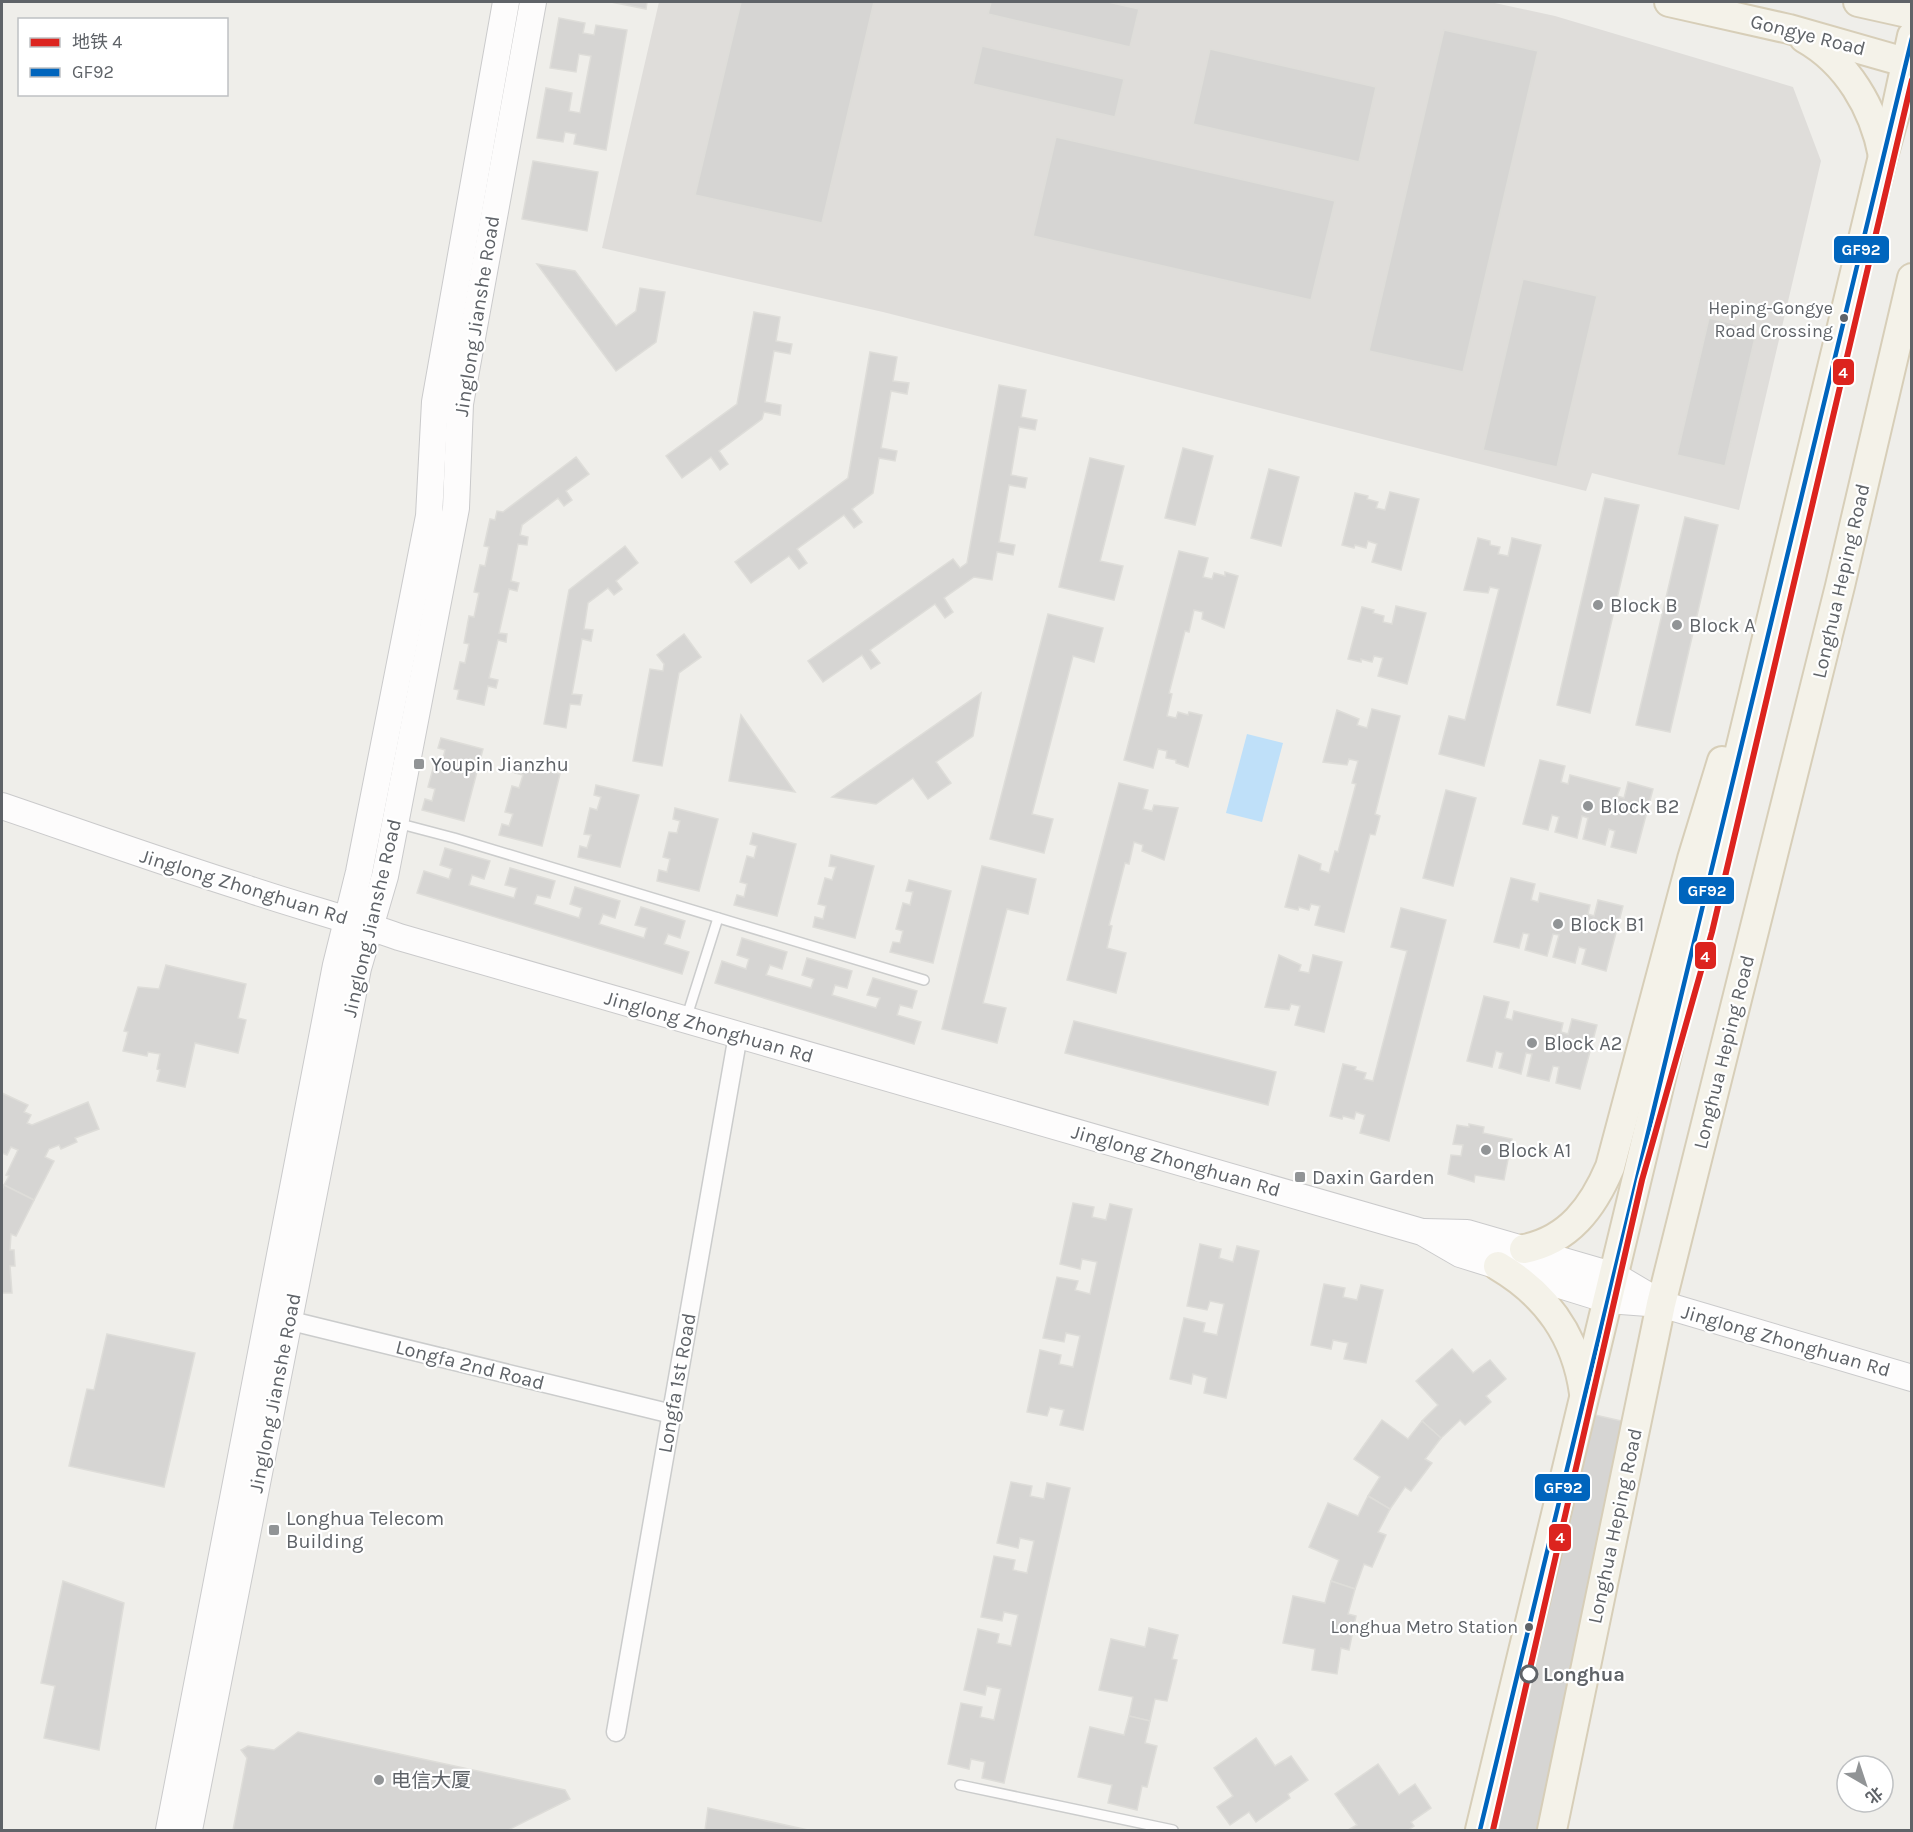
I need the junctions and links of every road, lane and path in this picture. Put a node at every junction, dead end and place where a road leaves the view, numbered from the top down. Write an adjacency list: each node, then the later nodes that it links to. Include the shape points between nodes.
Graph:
1 (506, 2): 14 (main road, Jinglong Jianshe Road, via 435,402 429,516 359,872)
2 (533, 2): 12 (main road, Jinglong Jianshe Road, via 460,404 456,508)
3 (1669, 2): 6 (main road, Gongye Road)
4 (1858, 2): 5 (main road)
5 (1911, 14)
6 (1789, 29): 7 (main road, Gongye Road); 8 (main road, via 1830,57 1854,84 1868,107)
7 (1910, 54): 8 (main road)
8 (1883, 156): 10 (main road)
9 (1911, 278): 22 (main road, Longhua Heping Road, via 1840,586)
10 (1759, 677): 19 (main road, via 1709,799 1599,1194 1573,1225 1547,1242); 21 (main road)
11 (2, 806): 14 (main road, Jinglong Zhonghuan Rd, via 116,847)
12 (395, 823): 13 (lane); 14 (main road, Jinglong Jianshe Road, via 385,876)
13 (717, 918): 15 (lane); 16 (lane)
14 (359, 922): 16 (main road, Jinglong Zhonghuan Rd); 23 (main road, Jinglong Jianshe Road, via 336,965)
15 (924, 980)
16 (686, 1020): 17 (main road, Jinglong Zhonghuan Rd)
17 (738, 1035): 18 (main road, Jinglong Zhonghuan Rd); 26 (street, Longfa 1st Road)
18 (1422, 1232): 19 (main road, Jinglong Zhonghuan Rd, via 1467,1233); 20 (main road, Jinglong Zhonghuan Rd, via 1460,1254)
19 (1524, 1249): 21 (main road, Jinglong Zhonghuan Rd)
20 (1498, 1266): 21 (main road, Jinglong Zhonghuan Rd); 25 (main road, via 1527,1284 1552,1312 1572,1349)
21 (1611, 1288): 22 (main road, Jinglong Zhonghuan Rd); 25 (main road)
22 (1661, 1304): 24 (main road, Jinglong Zhonghuan Rd); 33 (main road, Longhua Heping Road)
23 (279, 1318): 26 (street, Longfa 2nd Road); 29 (main road, Jinglong Jianshe Road); 30 (main road, Jinglong Jianshe Road)
24 (1911, 1378)
25 (1585, 1398): 32 (main road)
26 (672, 1414): 27 (street, Longfa 1st Road)
27 (616, 1731)
28 (960, 1785): 31 (lane)
29 (169, 1830)
30 (189, 1830)
31 (1173, 1830)
32 (1480, 1830)
33 (1552, 1830)

